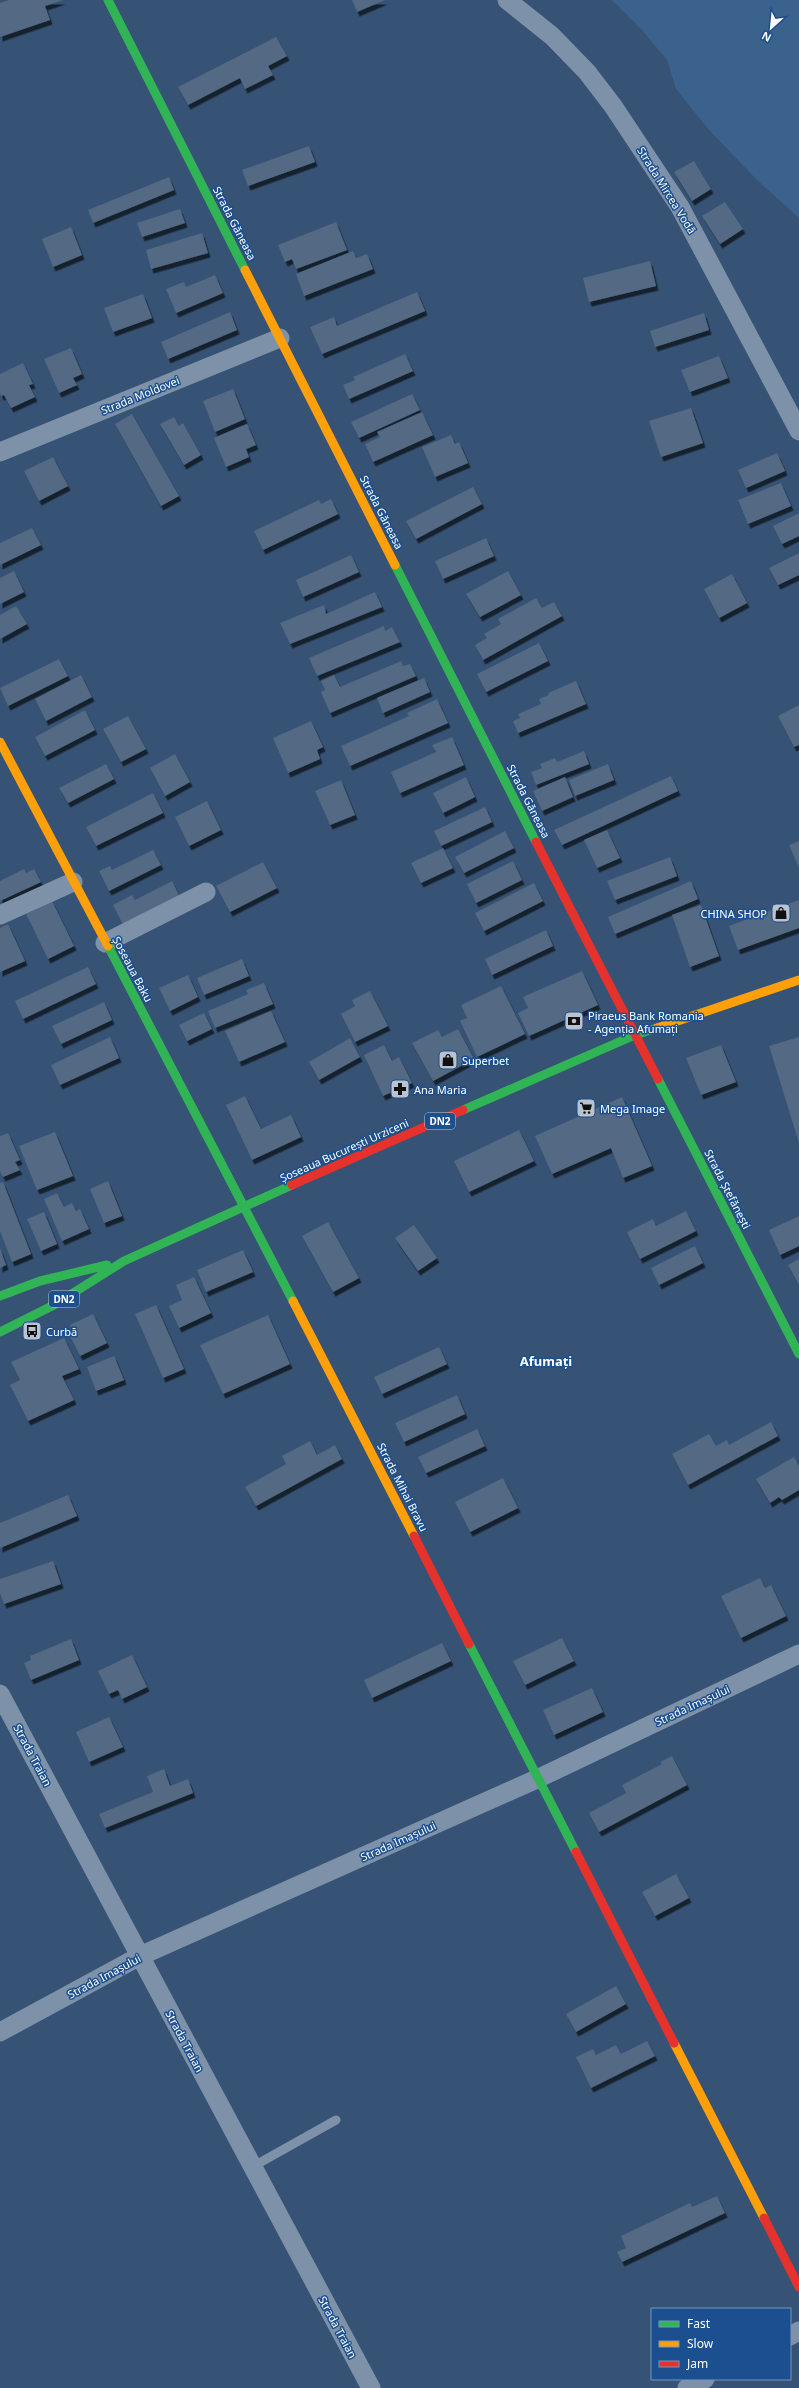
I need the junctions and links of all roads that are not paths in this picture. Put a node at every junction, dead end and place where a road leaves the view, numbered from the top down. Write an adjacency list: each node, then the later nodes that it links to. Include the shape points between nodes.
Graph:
1 (108, 0): 3 (main road, Strada Găneasa)
2 (508, 0): 4 (street, Strada Mircea Vodă, via 552,36 587,72 613,106 680,208)
3 (280, 338): 5 (street, Strada Moldovei); 12 (main road, Strada Găneasa)
4 (799, 431)
5 (0, 452)
6 (0, 742): 7 (main road, Șoseaua Baku)
7 (73, 882): 9 (street); 10 (main road, Șoseaua Baku)
8 (206, 892): 10 (street)
9 (0, 915)
10 (105, 942): 13 (main road, Șoseaua Baku)
11 (799, 980): 12 (main road, Șoseaua București Urziceni / DN2)
12 (635, 1036): 13 (main road, Șoseaua București Urziceni / DN2); 17 (main road, Strada Ștefănești)
13 (245, 1206): 14 (main road, Șoseaua București Urziceni / DN2); 20 (main road, Strada Mihai Bravu)
14 (124, 1261): 15 (main road, Șoseaua București Urziceni / DN2, via 40,1281); 16 (main road, Șoseaua București Urziceni / DN2, via 54,1305)
15 (0, 1296)
16 (0, 1332)
17 (799, 1354)
18 (799, 1654): 20 (street, Strada Imașului)
19 (0, 1694): 21 (street, Strada Traian)
20 (539, 1778): 21 (street, Strada Imașului); 25 (main road, Strada Mihai Bravu)
21 (140, 1956): 22 (street, Strada Imașului); 24 (street, Strada Traian)
22 (0, 2032)
23 (336, 2120): 24 (lane)
24 (252, 2167): 27 (street, Strada Traian)
25 (799, 2287)
26 (703, 2380): 28 (street)
27 (371, 2388)
28 (687, 2388)

